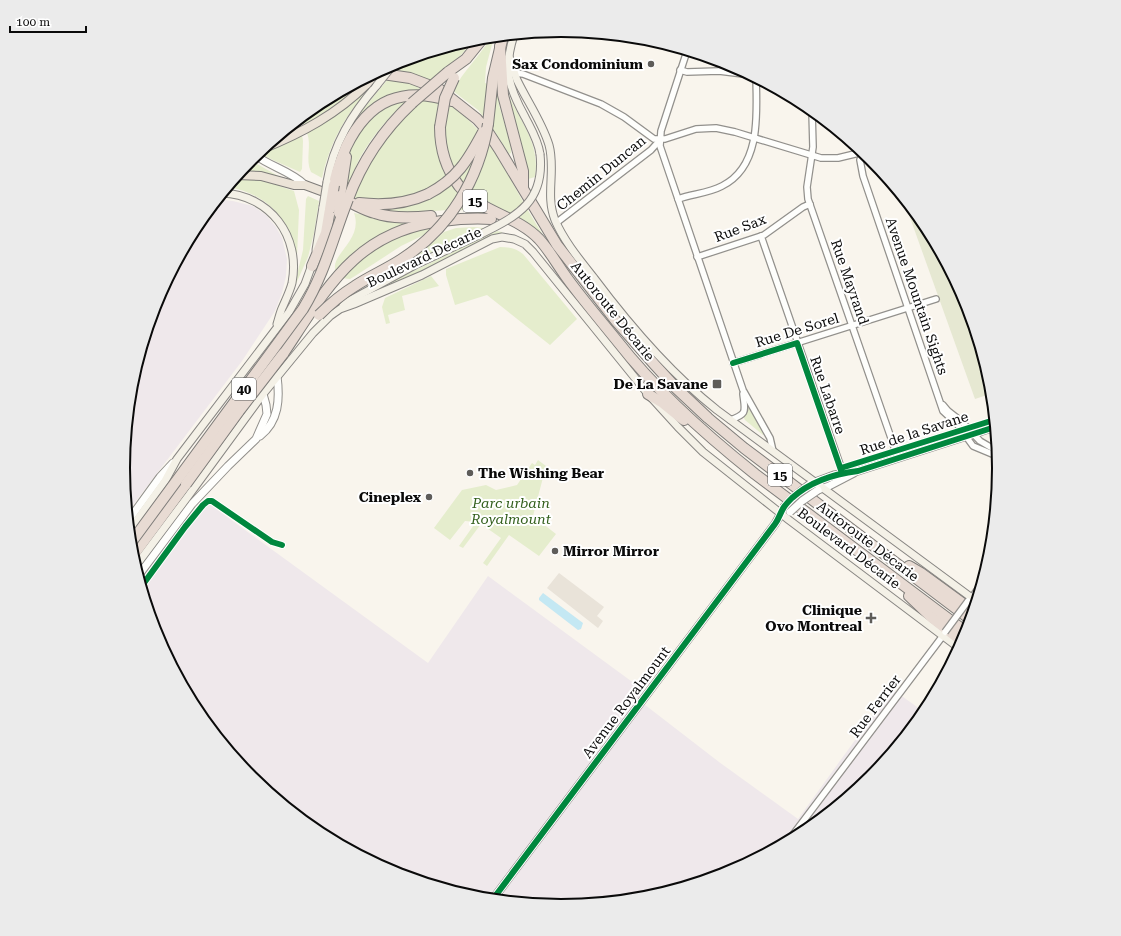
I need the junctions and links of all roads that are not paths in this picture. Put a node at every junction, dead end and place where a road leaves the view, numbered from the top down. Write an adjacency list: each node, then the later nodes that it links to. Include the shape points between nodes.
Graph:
1 (513, 40): 5 (main road)
2 (501, 41): 16 (highway, 40, via 493,78); 27 (highway, 15, via 501,83 523,171)
3 (478, 45): 6 (highway, 15)
4 (685, 56): 7 (street)
5 (509, 57): 9 (main road); 41 (main road, bridge, via 507,69 510,86 535,136 540,154 540,178 534,195 510,220 388,280 347,302)
6 (466, 59): 33 (highway, 40, bridge, via 418,97 381,136 359,172); 38 (highway, Autoroute Décarie / 15, bridge, via 446,94 442,109 441,141 450,172 469,196 483,207 532,232 546,247)
7 (680, 70): 8 (street); 18 (street)
8 (731, 72)
9 (514, 73): 18 (street, via 591,99 620,114 651,138); 34 (main road, via 548,145 551,166 551,209)
10 (386, 74): 25 (main road, bridge, via 345,127 333,155)
11 (386, 74): 14 (highway, Autoroute Décarie, via 430,84 443,90)
12 (756, 84): 17 (street, via 757,114)
13 (364, 85): 19 (main road, via 345,104 315,125)
14 (458, 103): 25 (highway, via 423,94 403,96 380,106 365,117 355,130 338,164); 27 (highway, Autoroute Décarie, via 486,129)
15 (812, 119): 21 (street, Rue Mayrand)
16 (488, 124): 30 (highway, bridge, via 470,156 458,171 428,194 412,201 394,204); 45 (highway, 40, bridge, via 475,172 461,200 444,222 409,255 354,287 334,302)
17 (754, 138): 18 (street, via 725,129 707,128); 21 (street); 29 (street, via 746,163 732,180 718,188)
18 (660, 140): 29 (street); 34 (street, Chemin Duncan, via 651,150)
19 (277, 143)
20 (855, 154): 21 (street, via 835,158)
21 (812, 156): 31 (street, Rue Mayrand, via 807,189)
22 (260, 159): 26 (street, via 297,178)
23 (860, 159): 40 (street, Avenue Mountain Sights, via 863,176)
24 (244, 175): 26 (main road)
25 (334, 182): 33 (highway, bridge); 37 (highway, bridge, via 327,208 326,233)
26 (305, 185): 30 (main road)
27 (523, 187): 71 (highway, Autoroute Décarie / 15, via 549,232 572,264 635,343 676,388 744,448)
28 (228, 194): 43 (main road, via 259,203 278,220 288,238 293,259 292,280)
29 (678, 199): 36 (street)
30 (350, 202): 32 (highway, via 374,213 398,217 464,213)
31 (810, 204): 35 (street, Rue Sax); 42 (street, Rue Mayrand)
32 (491, 219): 38 (highway, via 526,237); 45 (highway, via 448,220 408,227 376,242 346,267)
33 (338, 223): 69 (highway, 40, bridge, via 324,266 303,309)
34 (556, 223): 52 (main road, via 572,249 642,337 700,396)
35 (761, 236): 36 (street, Rue Sax); 44 (street, Rue Labarre)
36 (697, 257): 46 (street)
37 (312, 266): 43 (main road, via 295,302)
38 (567, 278): 53 (highway, Autoroute Décarie / 15, via 635,362)
39 (936, 299): 40 (street, Rue De Sorel)
40 (908, 308): 42 (street, Rue De Sorel); 55 (street, Avenue Mountain Sights, via 943,411)
41 (340, 309): 47 (main road, Boulevard Décarie, via 319,326); 51 (main road, Boulevard Décarie, via 422,275 489,240 502,237 514,239 525,244 533,252)
42 (852, 325): 44 (street, Rue De Sorel); 60 (street, Rue Mayrand)
43 (276, 328): 48 (main road)
44 (797, 343): 46 (street, Rue De Sorel); 62 (street, Rue Labarre)
45 (283, 354): 70 (highway, 40, bridge)
46 (733, 363): 49 (street)
47 (277, 376): 50 (main road, Boulevard Décarie); 56 (street, via 277,410 269,427)
48 (241, 377): 50 (main road, via 248,378); 61 (main road)
49 (742, 390): 52 (street, via 744,414); 58 (street, via 770,438)
50 (262, 394): 56 (street, via 267,414); 63 (main road, Boulevard Décarie)
51 (648, 394): 53 (highway, via 688,424); 66 (main road, Boulevard Décarie, via 703,452)
52 (730, 420): 58 (main road)
53 (700, 427): 73 (highway, Autoroute Décarie / 15, via 755,474)
54 (990, 429): 55 (street, Rue de la Savane)
55 (969, 435): 57 (street, Avenue Mountain Sights); 59 (street, Avenue Mountain Sights, via 976,447); 60 (street, Rue de la Savane)
56 (256, 439): 74 (street, via 192,504)
57 (991, 448)
58 (773, 451): 64 (main road)
59 (991, 454)
60 (898, 458): 62 (street, Rue de la Savane)
61 (177, 459): 63 (main road, via 195,466); 67 (street, via 160,477); 68 (main road, via 165,481)
62 (843, 476): 64 (street, Rue de la Savane); 65 (street, Rue de la Savane)
63 (202, 478): 72 (main road, Boulevard Décarie)
64 (813, 483): 65 (main road); 66 (street, Rue de la Savane, bridge, via 786,504)
65 (821, 489): 66 (street, Rue de la Savane, bridge); 76 (main road)
66 (783, 514): 80 (main road, Boulevard Décarie); 84 (street, Avenue Royalmount)
67 (132, 515)
68 (133, 525)
69 (135, 537)
70 (138, 549)
71 (882, 551): 75 (highway); 78 (highway, Autoroute Décarie / 15)
72 (140, 561)
73 (881, 568): 79 (highway, Autoroute Décarie / 15); 81 (highway, via 931,617)
74 (142, 571)
75 (970, 602)
76 (971, 602)
77 (969, 606): 80 (street, Rue Ferrier, bridge)
78 (966, 616)
79 (961, 628)
80 (944, 634): 82 (main road, Boulevard Décarie); 83 (street, Rue Ferrier)
81 (957, 637)
82 (954, 643)
83 (797, 828)
84 (497, 894)

